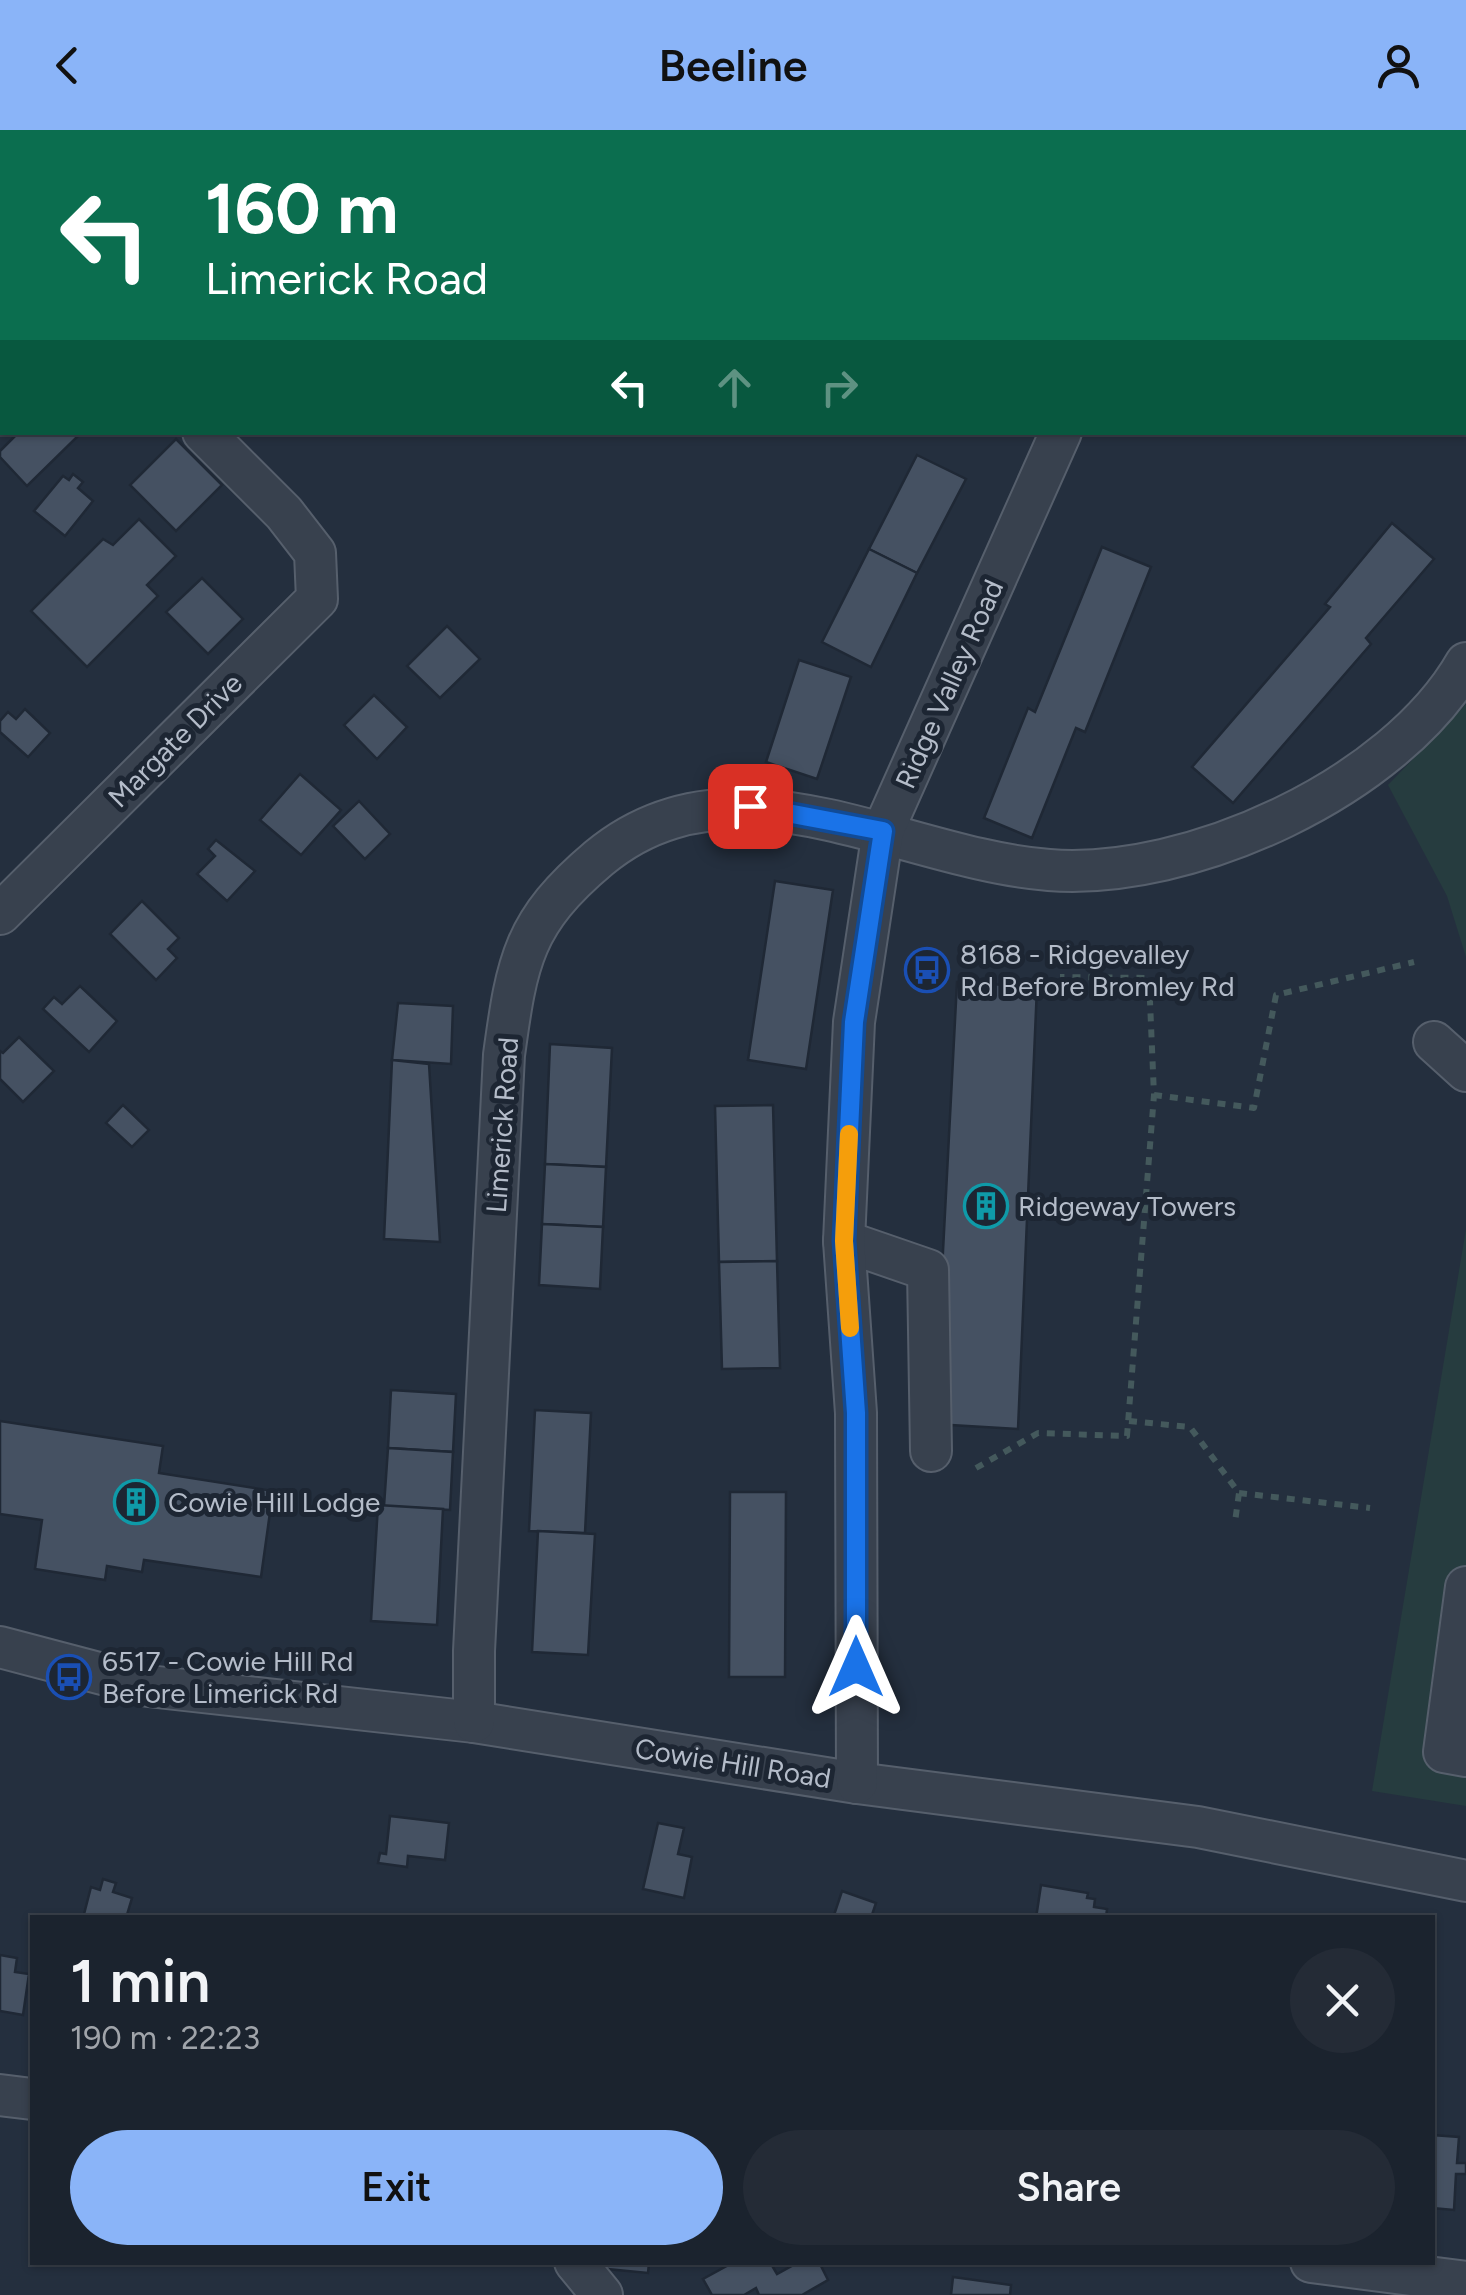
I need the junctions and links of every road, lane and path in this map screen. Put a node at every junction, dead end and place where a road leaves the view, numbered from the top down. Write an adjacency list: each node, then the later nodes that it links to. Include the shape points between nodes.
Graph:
1 (206, 435): 5 (street, Margate Drive, via 284,512 315,553 317,598)
2 (1060, 435): 4 (street, Ridge Valley Road)
3 (1466, 663): 4 (street, Limerick Road, via 1432,710 1333,788 1234,842 1176,859 1084,872 1046,870)
4 (883, 831): 11 (street, Ridge Valley Road, via 854,1022); 20 (street, Limerick Road, via 750,806 679,814 617,843 566,885 528,936 504,1055)
5 (0, 914)
6 (1414, 962): 10 (path, via 1276,995 1254,1108)
7 (1060, 977): 10 (path, via 1149,978)
8 (1434, 1042): 9 (street)
9 (1466, 1071)
10 (1154, 1094): 12 (path)
11 (844, 1241): 13 (street, via 928,1270); 22 (street, Ridge Valley Road, via 856,1413)
12 (1129, 1421): 14 (path, via 1127,1436 1038,1433); 15 (path, via 1190,1428)
13 (930, 1452)
14 (976, 1468)
15 (1239, 1493): 16 (path); 17 (path)
16 (1370, 1508)
17 (1234, 1522)
18 (1466, 1587): 21 (street, via 1444,1752)
19 (0, 1647): 20 (street, Cowie Hill Road, via 148,1686)
20 (474, 1722): 22 (street, Cowie Hill Road)
21 (1466, 1756)
22 (857, 1783): 23 (street, Cowie Hill Road, via 1198,1827)
23 (1466, 1880)
24 (0, 2095): 25 (street)
25 (30, 2099)
26 (577, 2265): 29 (street)
27 (1334, 2265): 28 (street)
28 (1466, 2282)
29 (602, 2295)

